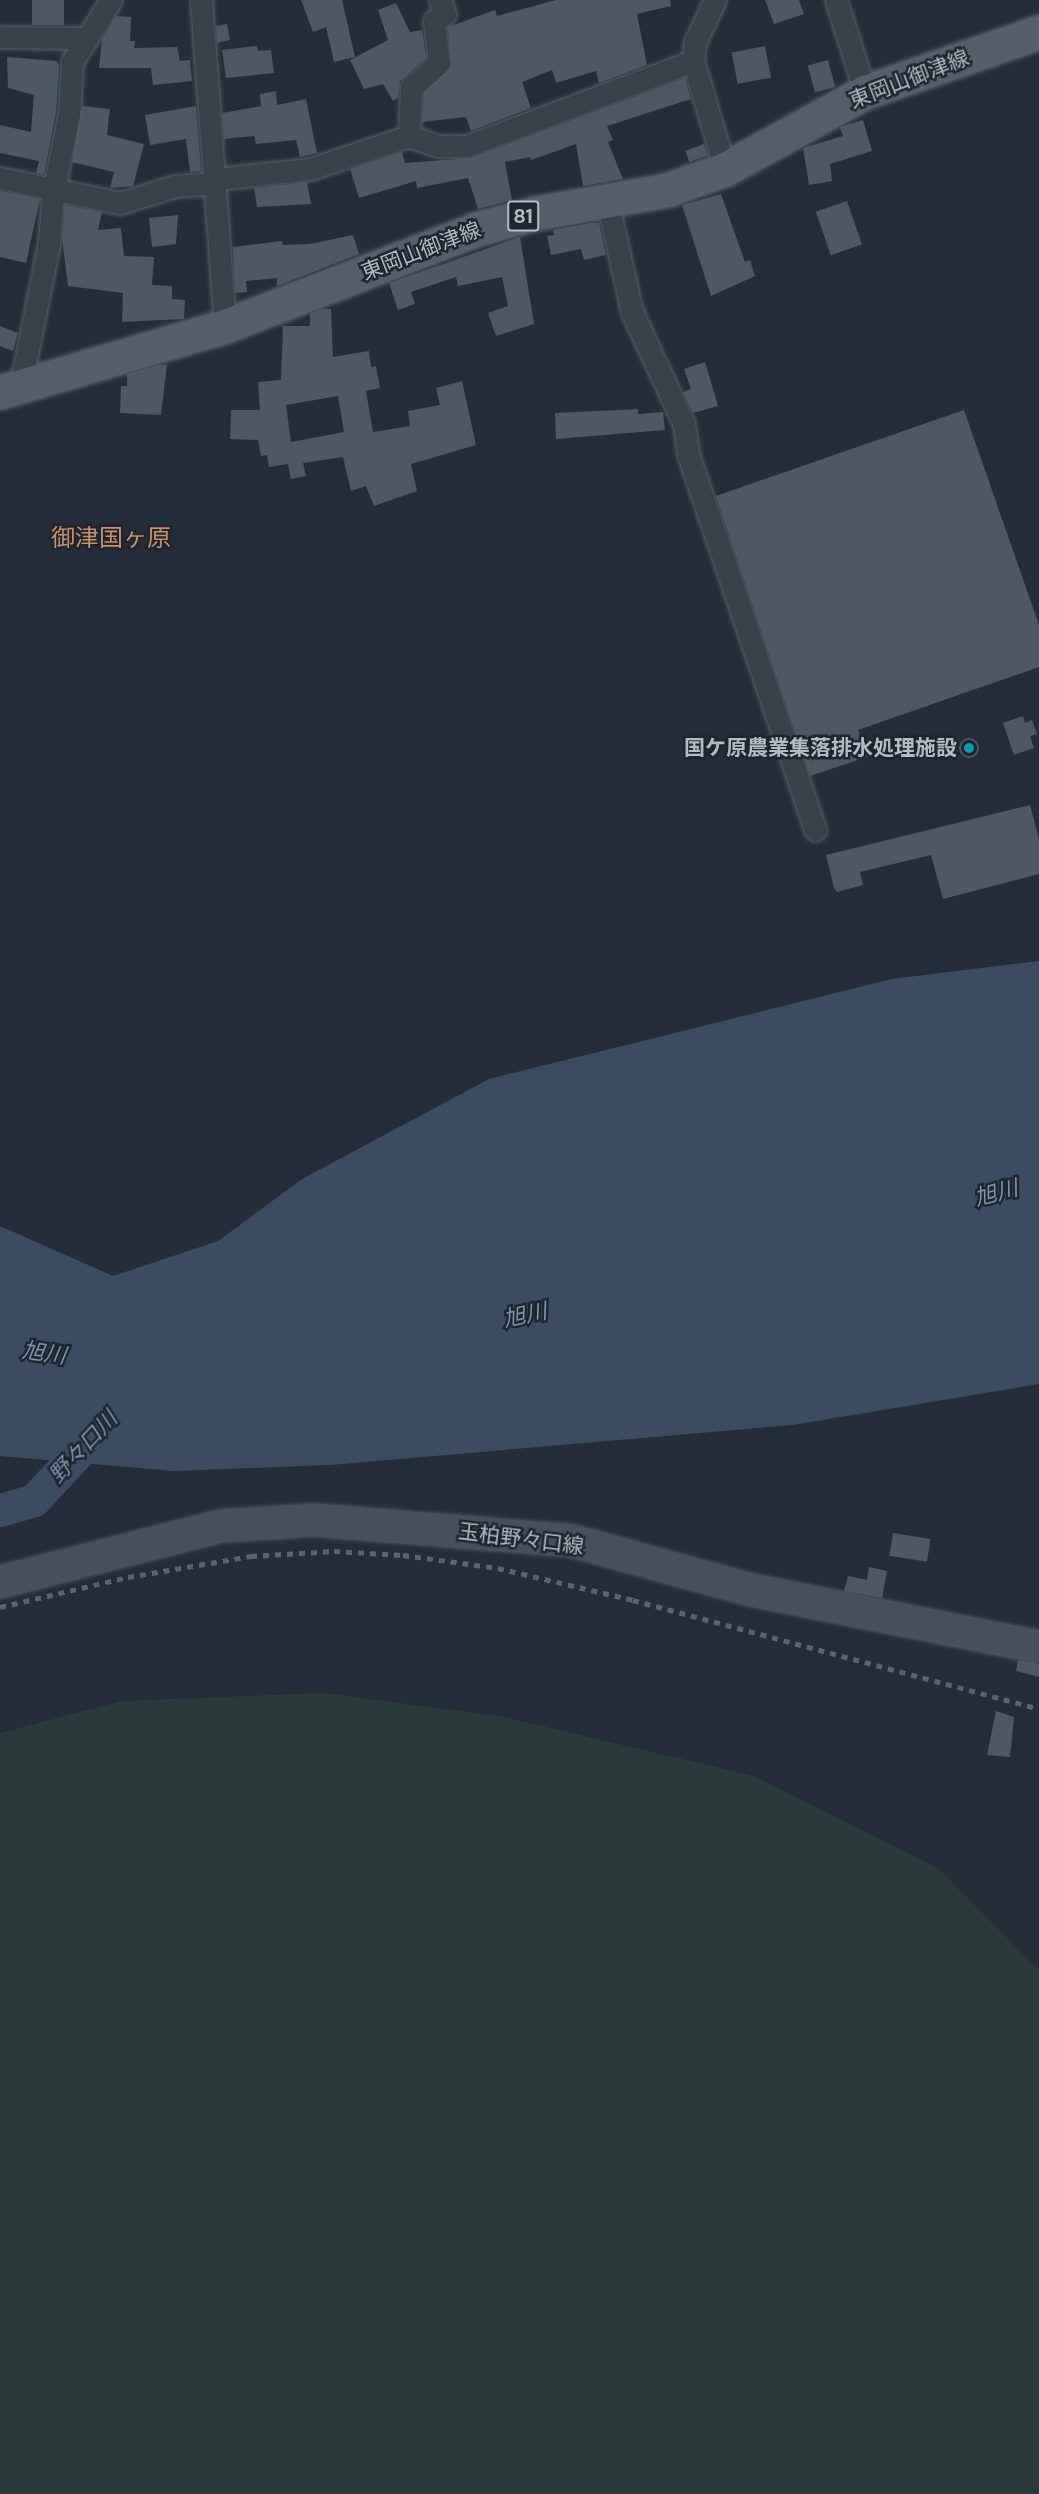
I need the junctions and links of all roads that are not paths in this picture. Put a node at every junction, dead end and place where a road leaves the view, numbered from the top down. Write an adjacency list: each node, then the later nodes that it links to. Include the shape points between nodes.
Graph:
1 (111, 0): 8 (street)
2 (201, 0): 14 (street)
3 (440, 0): 11 (street, via 445,14 434,21 439,63 411,87)
4 (715, 0): 9 (street, via 695,42)
5 (836, 0): 10 (street)
6 (1039, 32): 10 (main road, 東岡山御津線 / 81)
7 (0, 37): 8 (street)
8 (84, 38): 15 (street, via 72,62 69,114)
9 (693, 61): 11 (street, via 467,146 438,146); 12 (street)
10 (865, 92): 12 (main road, 東岡山御津線 / 81)
11 (409, 136): 14 (street, via 310,169)
12 (725, 169): 16 (main road, 東岡山御津線 / 81, via 667,190)
13 (0, 178): 15 (street)
14 (217, 181): 15 (street, via 175,186 120,203); 17 (street)
15 (54, 189): 18 (street, via 49,243)
16 (607, 200): 17 (main road, 東岡山御津線 / 81, via 477,229); 19 (street, via 633,312 684,424 688,454)
17 (225, 326): 18 (main road, 東岡山御津線 / 81)
18 (10, 390)
19 (815, 830)
20 (0, 1582): 21 (main road, 玉柏野々口線, via 221,1526 314,1520 573,1541 751,1590)
21 (1039, 1647)

